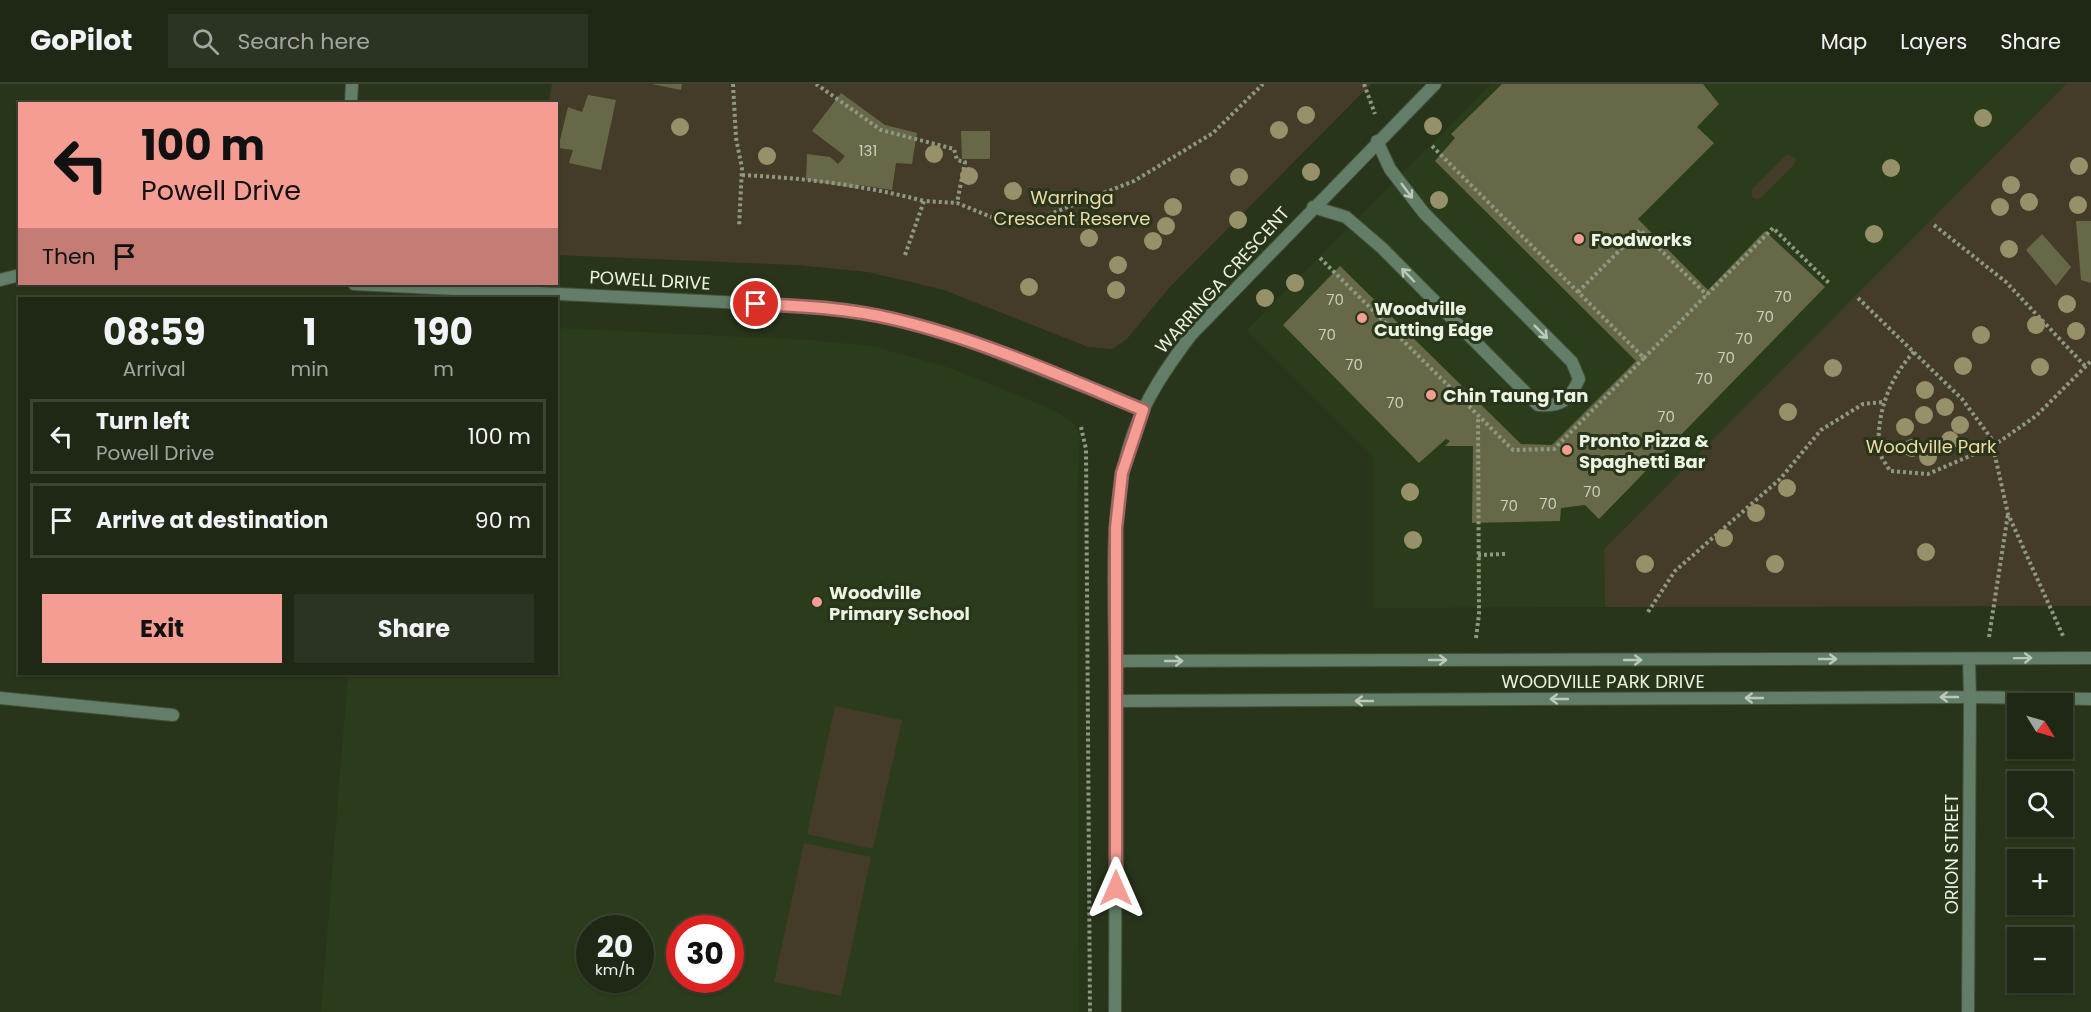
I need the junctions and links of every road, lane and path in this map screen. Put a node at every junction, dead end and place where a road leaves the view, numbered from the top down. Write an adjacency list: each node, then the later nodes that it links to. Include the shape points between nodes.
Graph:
1 (352, 84): 7 (street)
2 (733, 84): 9 (path)
3 (816, 84): 11 (path, via 881,130 954,149 957,160 965,162)
4 (1263, 84): 11 (path, via 1213,133 1134,181 1030,222 994,218)
5 (1364, 84): 8 (path)
6 (1435, 84): 8 (street, WARRINGA CRESCENT)
7 (351, 102)
8 (1380, 138): 12 (street, WARRINGA CRESCENT); 12 (street, one-way to 12, via 1390,170 1424,213 1572,362 1579,379 1572,394 1555,406 1538,405 1382,248 1346,217)
9 (742, 175): 10 (path, via 808,178); 14 (path)
10 (924, 201): 11 (path); 15 (path)
11 (957, 203)
12 (1313, 207): 28 (street, WARRINGA CRESCENT, via 1191,335 1163,372)
13 (1934, 225): 26 (path, via 2006,282)
14 (739, 227)
15 (906, 255)
16 (18, 276): 17 (street)
17 (0, 280)
18 (1830, 284): 21 (path, via 1773,228)
19 (374, 285): 28 (street, POWELL DRIVE, via 824,307 891,318 959,336)
20 (1578, 292): 21 (path, via 1640,230)
21 (1707, 295): 24 (path)
22 (1858, 298): 23 (path)
23 (1914, 352): 27 (path); 31 (path, via 1962,399)
24 (1644, 358)
25 (2091, 361): 26 (path)
26 (2085, 366): 31 (path, via 2036,416)
27 (1882, 402): 31 (path, via 1879,453 1890,471 1928,474); 35 (path, via 1863,404 1821,430 1780,479 1675,572)
28 (1143, 410): 41 (street, WARRINGA CRESCENT, via 1121,484 1116,528)
29 (1478, 416): 34 (path)
30 (1081, 427): 47 (path, via 1086,449)
31 (1993, 446): 32 (path)
32 (2008, 514): 36 (path); 37 (path)
33 (1505, 554): 34 (path)
34 (1478, 555): 40 (path, via 1479,614)
35 (1648, 612)
36 (1986, 658): 37 (street, WOODVILLE PARK DRIVE, one-way to 37); 39 (street, WOODVILLE PARK DRIVE)
37 (2072, 658): 38 (street, WOODVILLE PARK DRIVE)
38 (2091, 658)
39 (1969, 659): 40 (street, WOODVILLE PARK DRIVE, one-way to 39); 42 (street, ORION STREET)
40 (1474, 660): 41 (street, WOODVILLE PARK DRIVE, one-way to 40)
41 (1116, 661): 45 (street, WARRINGA CRESCENT)
42 (1970, 697): 44 (street, WOODVILLE PARK DRIVE); 45 (street, WOODVILLE PARK DRIVE, one-way to 45); 49 (street, ORION STREET)
43 (0, 698): 46 (street)
44 (2091, 699)
45 (1116, 701): 48 (street, WARRINGA CRESCENT)
46 (172, 715)
47 (1089, 1012)
48 (1115, 1012)
49 (1968, 1012)

